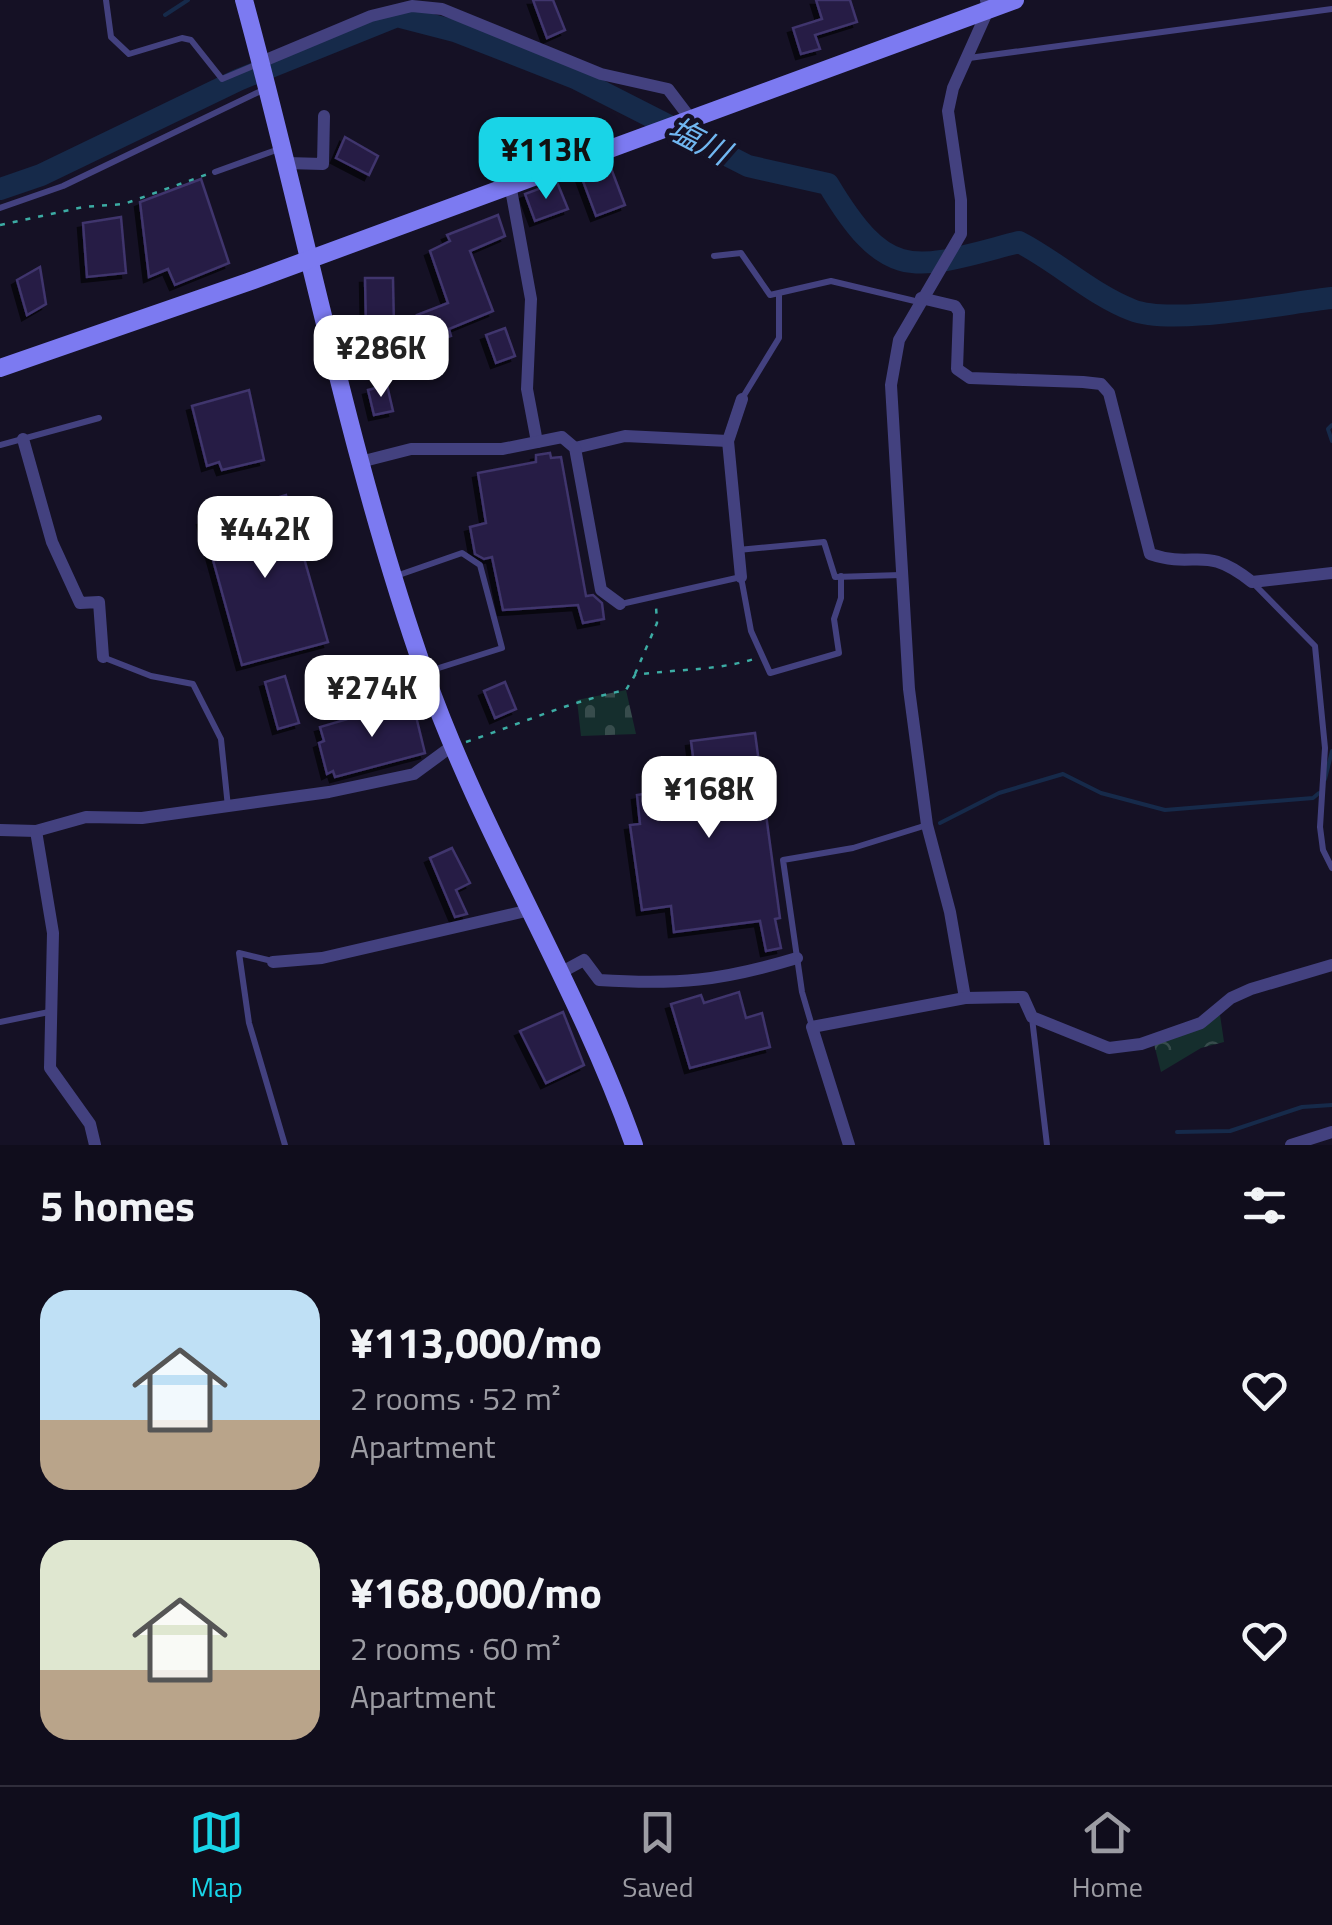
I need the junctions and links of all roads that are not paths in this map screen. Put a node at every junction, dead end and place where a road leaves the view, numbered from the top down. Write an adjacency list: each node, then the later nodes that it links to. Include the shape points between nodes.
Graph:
1 (106, 0): 7 (lane, via 110,37 129,54 192,40 222,79)
2 (244, 0): 7 (street)
3 (1015, 0): 4 (street)
4 (987, 5): 6 (street); 10 (street)
5 (1332, 9): 6 (lane)
6 (969, 58): 18 (street, via 948,111 961,234)
7 (261, 62): 8 (street); 10 (street, via 412,6 442,10 601,74 668,89)
8 (268, 87): 11 (street); 14 (lane, via 64,186)
9 (324, 116): 11 (street, via 324,164)
10 (690, 118): 13 (street)
11 (285, 155): 12 (lane); 16 (street)
12 (214, 172)
13 (510, 184): 16 (street); 24 (street, via 530,300 527,390)
14 (0, 208)
15 (714, 256): 17 (lane, via 741,253 764,288)
16 (310, 258): 19 (street); 27 (street)
17 (780, 295): 18 (lane, via 831,281); 20 (lane, via 779,338)
18 (920, 300): 30 (street, via 900,340 891,385); 34 (street, via 959,312 958,369 970,378 1101,384 1110,393 1150,554 1217,558)
19 (0, 368)
20 (742, 398): 23 (street)
21 (99, 418): 22 (lane)
22 (22, 438): 25 (lane); 36 (street, via 52,542 80,602 99,602)
23 (728, 441): 26 (street, via 625,436); 28 (street)
24 (537, 442): 26 (street, via 562,437); 27 (street, via 502,449 411,449)
25 (0, 445)
26 (575, 448): 35 (street, via 601,590)
27 (364, 461): 32 (street)
28 (738, 550): 31 (lane, via 824,542 835,576); 33 (street)
29 (1332, 573): 34 (street)
30 (902, 574): 31 (lane); 40 (street)
31 (841, 576): 33 (lane, via 834,618 839,653 770,672 751,631)
32 (394, 577): 37 (street); 37 (lane, via 462,553 480,566 502,648)
33 (741, 578): 35 (lane)
34 (1252, 582): 43 (lane, via 1315,646 1324,769 1320,827)
35 (620, 604)
36 (103, 657): 39 (lane, via 193,684 221,740)
37 (424, 672): 38 (street)
38 (452, 746): 39 (street, via 414,774); 44 (street)
39 (228, 808): 42 (street, via 142,818 86,816)
40 (926, 825): 45 (lane, via 783,860); 49 (street)
41 (0, 830): 42 (street)
42 (36, 831): 50 (street, via 53,934)
43 (1332, 868)
44 (530, 910): 46 (street, via 322,958); 48 (street)
45 (797, 958): 48 (street, via 674,985 599,980 584,960); 53 (lane)
46 (274, 962): 56 (lane, via 239,953 249,1023)
47 (1332, 966): 51 (street, via 1251,989 1201,1023 1141,1044 1109,1048)
48 (560, 973): 57 (street)
49 (964, 998): 51 (street, via 1022,996); 53 (street)
50 (49, 1012): 52 (lane); 55 (street, via 50,1068 90,1124)
51 (1032, 1017): 59 (lane)
52 (0, 1022)
53 (812, 1027): 58 (street)
54 (1332, 1132): 60 (street)
55 (94, 1145)
56 (284, 1145)
57 (634, 1145)
58 (849, 1145)
59 (1048, 1145)
60 (1291, 1145)

